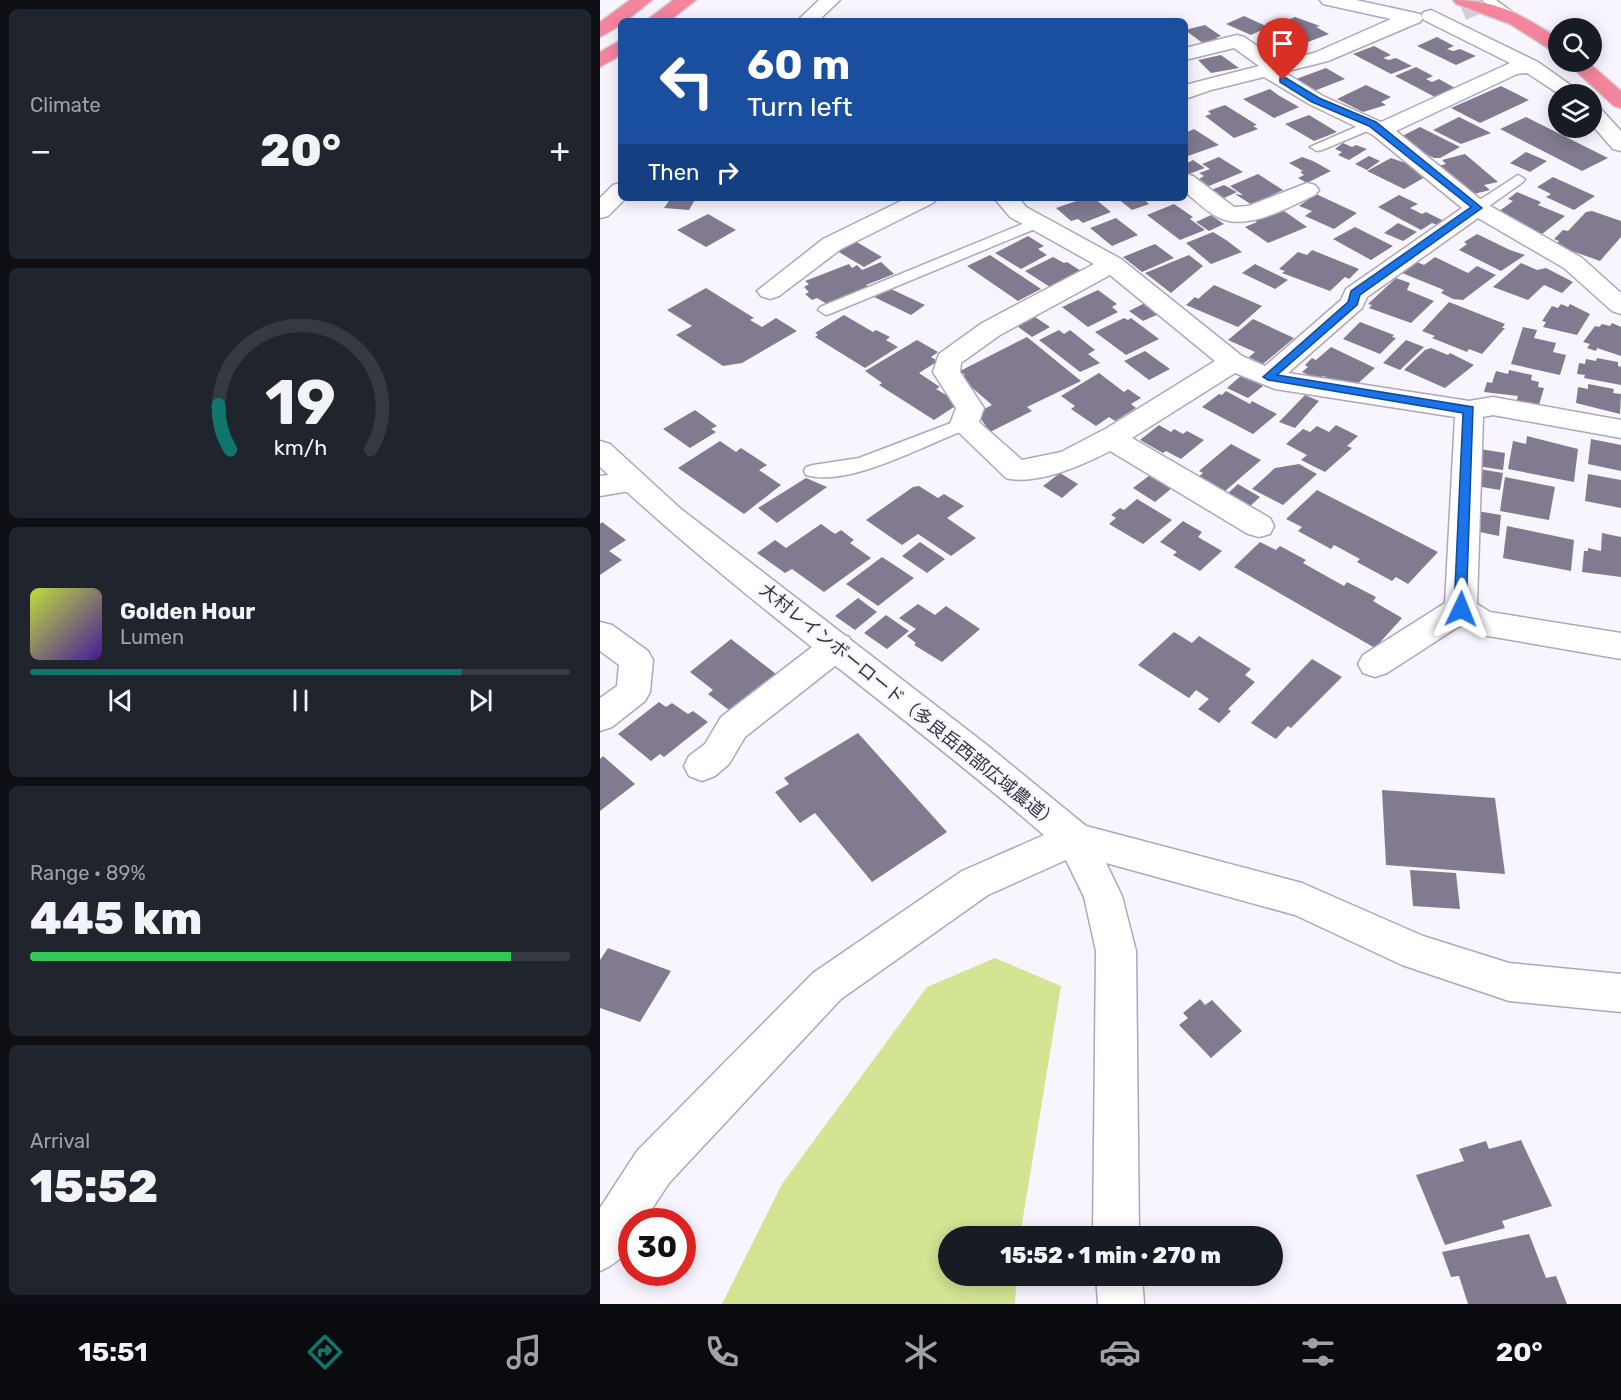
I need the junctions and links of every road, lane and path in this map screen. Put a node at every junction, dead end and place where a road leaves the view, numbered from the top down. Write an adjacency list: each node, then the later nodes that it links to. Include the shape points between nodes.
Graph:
1 (642, 0): 12 (highway)
2 (686, 0): 8 (highway)
3 (830, 0): 9 (street)
4 (1330, 0): 10 (street)
5 (1488, 0): 11 (lane)
6 (1463, 5): 7 (street); 11 (highway)
7 (1431, 16): 10 (street); 17 (street)
8 (660, 18)
9 (810, 18)
10 (1409, 18): 18 (street, via 1322,57)
11 (1517, 20): 13 (highway)
12 (600, 31)
13 (1548, 40)
14 (618, 48): 16 (highway)
15 (1188, 53): 18 (street, via 1237,41)
16 (600, 61)
17 (1531, 66): 20 (street); 24 (street, via 1512,69)
18 (1271, 69): 21 (street); 24 (street, via 1316,100)
19 (1587, 72): 22 (highway)
20 (1557, 84)
21 (1188, 92)
22 (1621, 102)
23 (1602, 124): 25 (street)
24 (1377, 127): 26 (lane); 33 (street)
25 (1621, 144)
26 (1317, 147)
27 (1518, 179): 33 (lane)
28 (1188, 183): 29 (street, via 1229,214 1252,213)
29 (1307, 190)
30 (618, 193): 34 (street)
31 (919, 201): 37 (street, via 832,244)
32 (1008, 201): 35 (street, via 1018,213)
33 (1477, 208): 38 (street, via 1573,263); 41 (street, via 1355,294 1353,303)
34 (600, 211)
35 (1037, 223): 36 (street); 39 (lane)
36 (1112, 264): 40 (street); 43 (street, via 991,328 948,360 946,372 970,408)
37 (770, 291)
38 (1621, 306)
39 (826, 310)
40 (1233, 362): 41 (street); 45 (street)
41 (1268, 377): 42 (street)
42 (1469, 410): 44 (street, via 1494,406); 51 (street)
43 (964, 424): 45 (street, via 1016,471 1069,460); 47 (lane, via 849,468)
44 (1621, 429)
45 (1110, 438): 50 (street)
46 (600, 451): 48 (street, 大村レインボーロード（多良岳西部広域農道）)
47 (813, 471)
48 (632, 482): 49 (street); 53 (street, 大村レインボーロード（多良岳西部広域農道）)
49 (600, 486)
50 (1259, 526)
51 (1461, 609): 54 (street, via 1482,623); 55 (street)
52 (600, 634): 56 (street, via 636,660 633,692)
53 (837, 645): 57 (street, via 733,727 717,754); 58 (street, 大村レインボーロード（多良岳西部広域農道）)
54 (1621, 646)
55 (1375, 664)
56 (600, 717)
57 (702, 766)
58 (1075, 839): 59 (street, via 1302,900 1416,952 1509,982); 60 (street, 大村レインボーロード（多良岳西部広域農道）, via 1103,896 1116,951); 61 (street, via 975,883 827,986 653,1167)
59 (1621, 993)
60 (1116, 1226)
61 (600, 1248)
62 (1120, 1286): 63 (street)
63 (1121, 1304)

